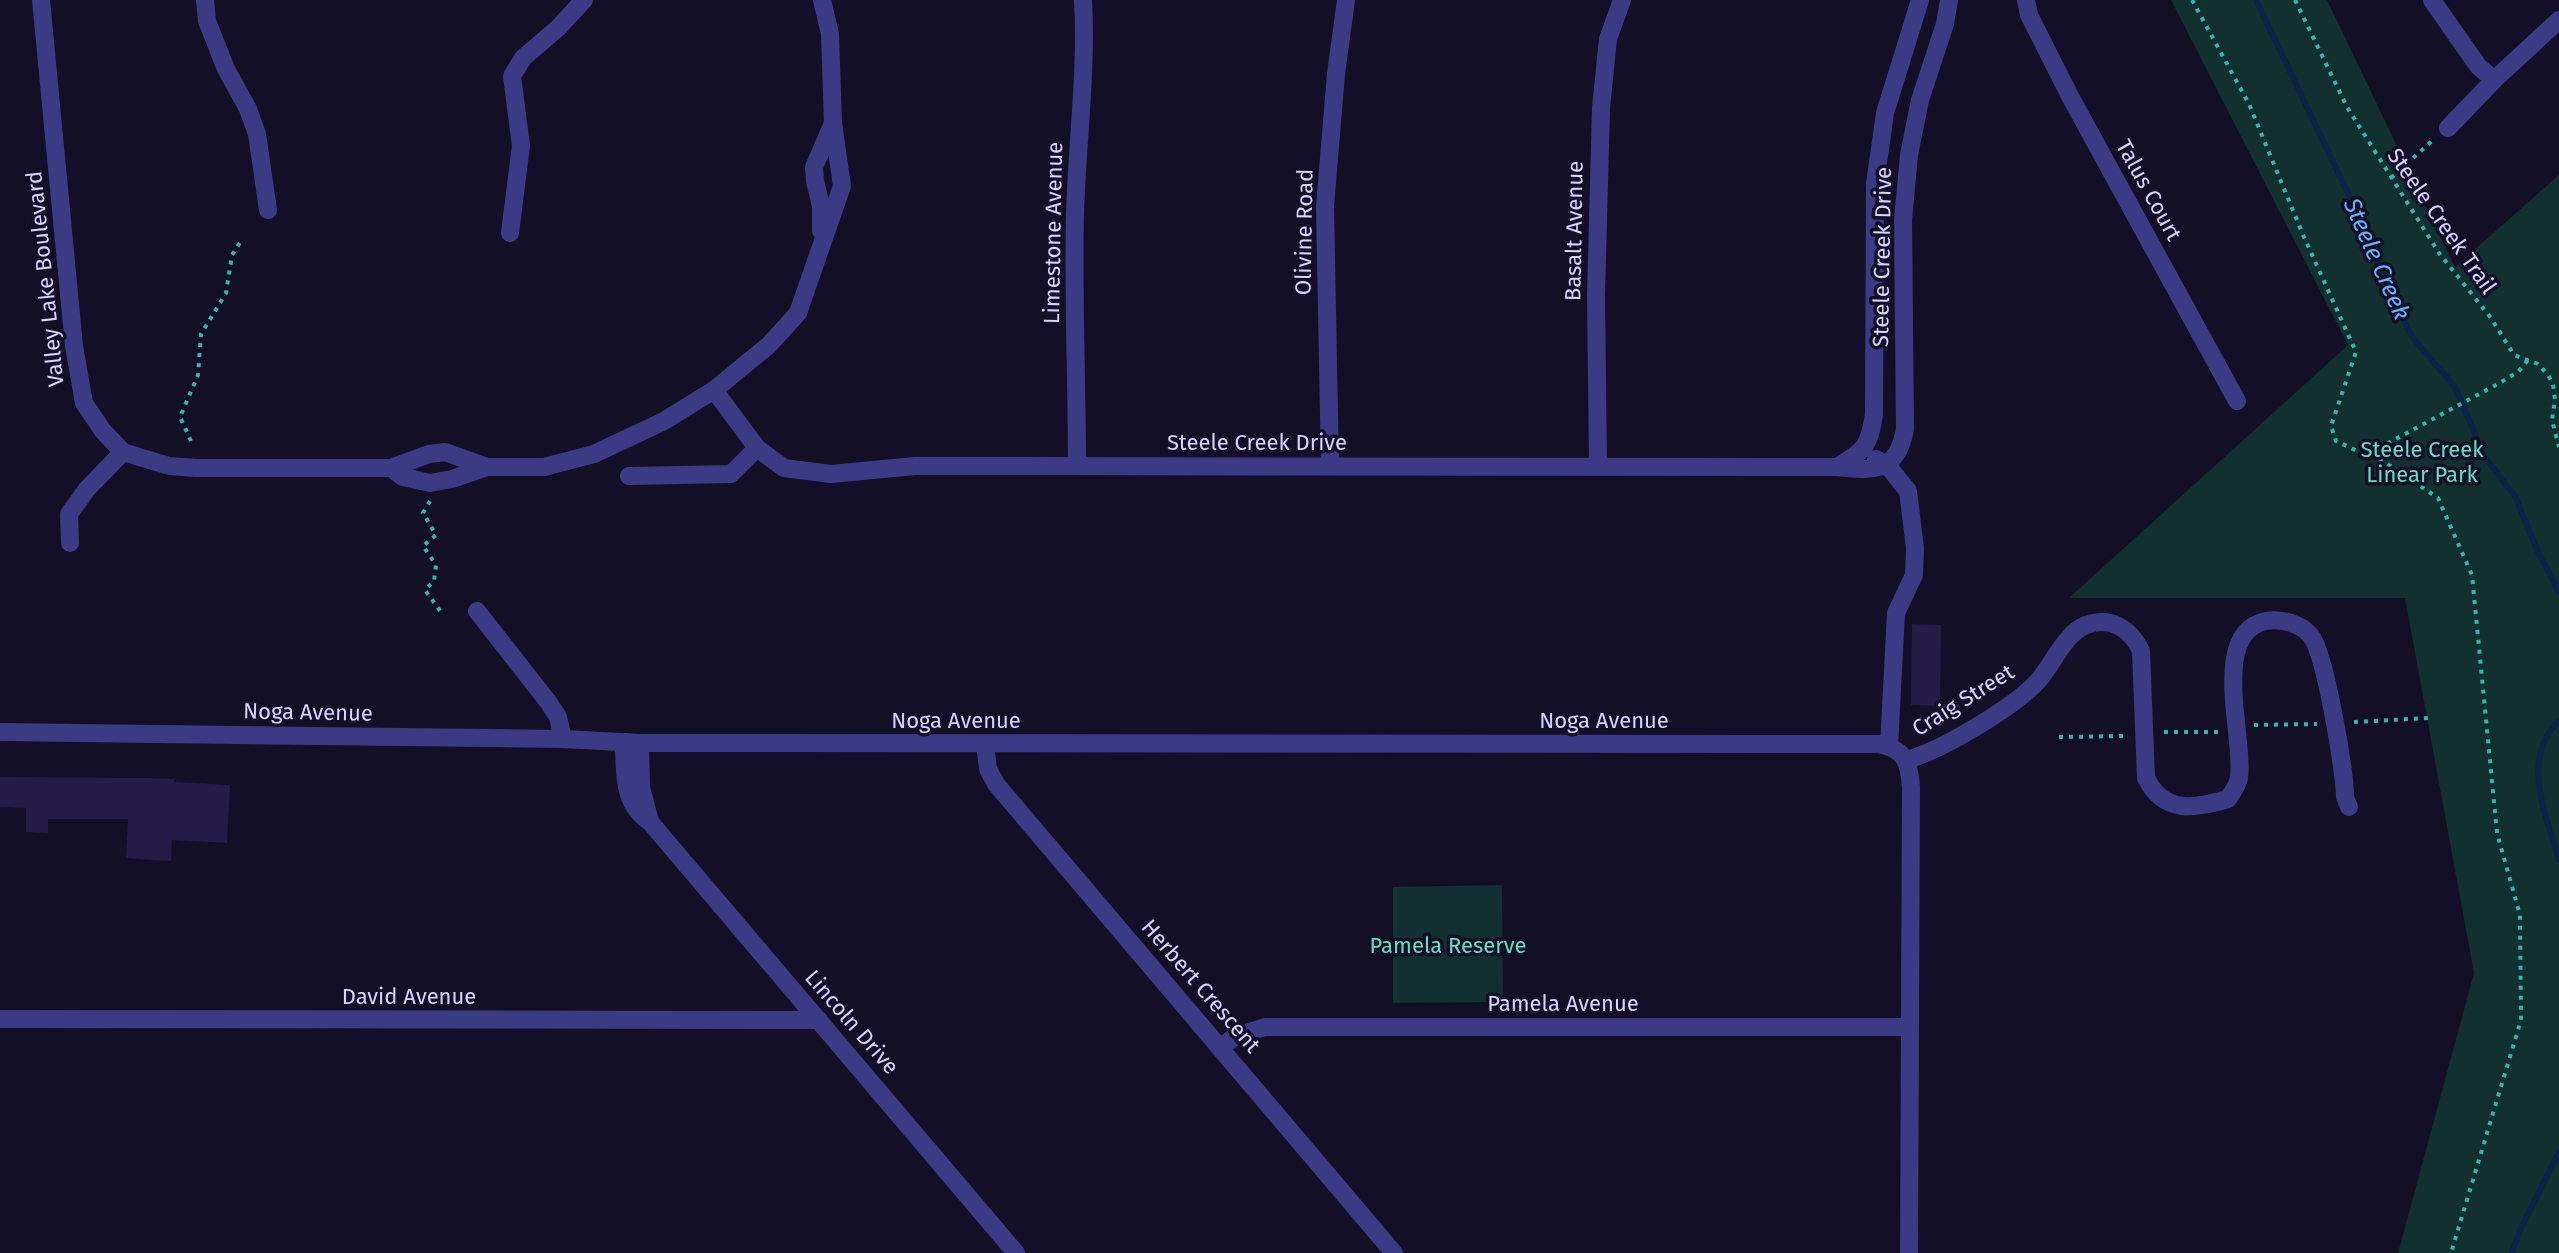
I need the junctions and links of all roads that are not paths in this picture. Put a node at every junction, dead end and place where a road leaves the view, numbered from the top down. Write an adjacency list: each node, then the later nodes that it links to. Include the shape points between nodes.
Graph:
1 (205, 0): 16 (street, via 207,21 257,134)
2 (584, 0): 17 (street, via 523,58 512,76 521,146)
3 (822, 0): 14 (street, via 830,34)
4 (1083, 0): 25 (street, Limestone Avenue, via 1074,250)
5 (1346, 0): 26 (street, Olivine Road, via 1325,206)
6 (1622, 0): 27 (street, Basalt Avenue, via 1608,39 1601,108)
7 (1920, 0): 22 (street, Steele Creek Drive, via 1885,113 1875,184 1874,414)
8 (1949, 0): 24 (street, Steele Creek Drive, via 1909,155 1903,220 1905,429 1902,445)
9 (2026, 0): 20 (street, Talus Court, via 2072,100)
10 (2432, 0): 13 (street, via 2478,66)
11 (39, 3): 23 (street, Valley Lake Boulevard, via 84,403)
12 (2559, 20): 13 (street)
13 (2494, 80): 15 (street)
14 (833, 123): 18 (street, via 814,167); 18 (street, via 842,186)
15 (2448, 128)
16 (268, 210)
17 (510, 233)
18 (821, 239): 19 (street, via 798,313)
19 (714, 390): 21 (street, Steele Creek Drive); 28 (street, via 594,454 544,467)
20 (2237, 401)
21 (757, 448): 25 (street, Steele Creek Drive, via 784,468 831,474 915,466); 31 (street, via 731,474)
22 (1863, 451): 24 (street); 29 (street)
23 (123, 452): 30 (street, via 196,468); 32 (street, via 69,514)
24 (1887, 465): 29 (street, Steele Creek Drive, via 1872,470); 38 (street, via 1908,491 1915,548 1914,575 1896,613)
25 (1077, 466): 26 (street, Steele Creek Drive)
26 (1330, 466): 27 (street, Steele Creek Drive)
27 (1598, 466): 29 (street, Steele Creek Drive)
28 (487, 467): 30 (street, via 445,452); 30 (street, via 430,483 403,477)
29 (1837, 467)
30 (391, 468)
31 (629, 476)
32 (70, 543)
33 (477, 611): 35 (street, via 549,703)
34 (0, 732): 35 (street, Noga Avenue)
35 (563, 739): 36 (street, Noga Avenue)
36 (632, 742): 37 (street, Noga Avenue); 42 (street, Lincoln Drive, via 625,778 632,806)
37 (985, 744): 38 (street, Noga Avenue); 44 (street, Herbert Crescent, via 996,784)
38 (1889, 746): 39 (street)
39 (1906, 760): 40 (street, Craig Street, via 1969,731 2039,680 2075,631 2107,623 2125,627 2141,651 2146,778 2152,791 2185,807 2228,799 2239,780 2233,672 2237,646 2251,628 2282,621 2299,626 2319,650); 43 (street, Craig Street, via 1911,787)
40 (2349, 807)
41 (0, 1019): 42 (street, David Avenue)
42 (819, 1020): 45 (street, Lincoln Drive)
43 (1910, 1027): 44 (street, Pamela Avenue, via 1265,1027); 47 (street, Craig Street)
44 (1221, 1047): 46 (street, Herbert Crescent)
45 (1016, 1253)
46 (1394, 1253)
47 (1909, 1253)

